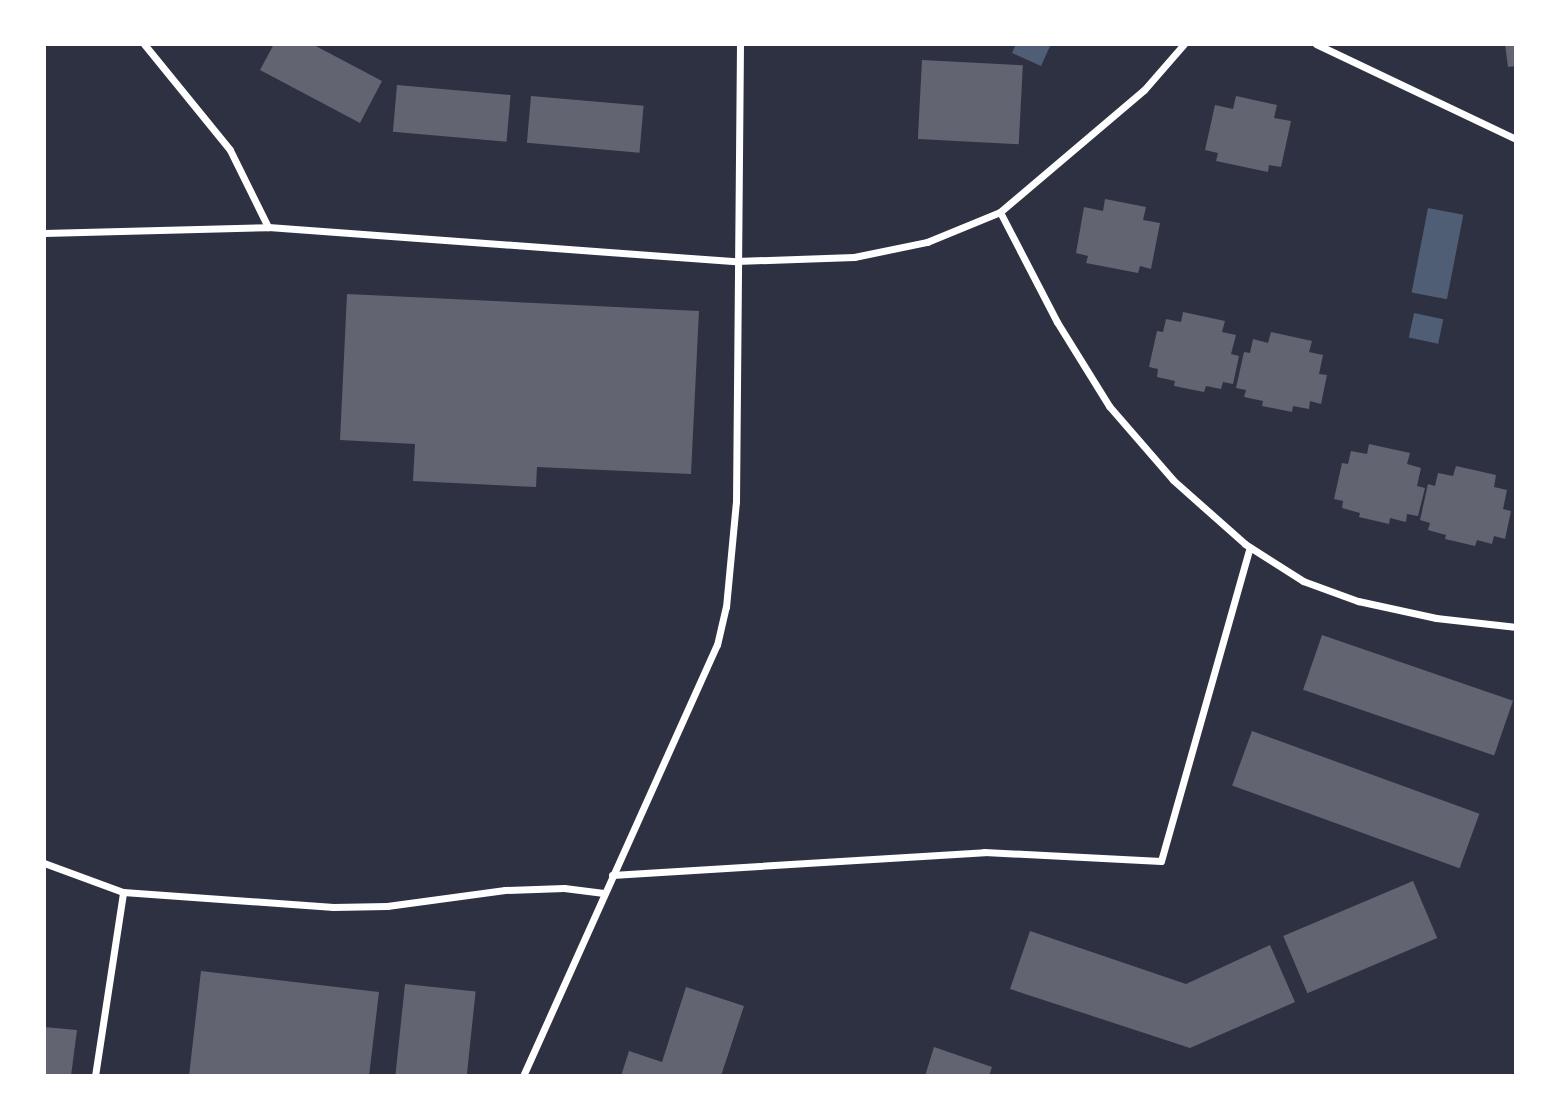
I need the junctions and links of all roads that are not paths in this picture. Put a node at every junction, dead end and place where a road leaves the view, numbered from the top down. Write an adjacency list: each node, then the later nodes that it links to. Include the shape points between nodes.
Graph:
1 (144, 44): 7 (street, via 230,150)
2 (740, 44): 9 (street)
3 (1184, 44): 6 (street, via 1144,90)
4 (1316, 44): 5 (street)
5 (1516, 139)
6 (1000, 212): 9 (street, via 927,242 854,257); 10 (street, via 1057,323 1109,405 1174,480)
7 (268, 227): 8 (street); 9 (street)
8 (44, 233)
9 (736, 261): 13 (street, via 736,502 726,607 717,645)
10 (1250, 547): 11 (street, via 1303,581 1358,601 1436,618); 13 (street, via 1161,861 984,852)
11 (1516, 627)
12 (44, 863): 14 (street)
13 (612, 875): 15 (street)
14 (123, 892): 15 (street, via 333,907 387,906 505,890 564,888); 16 (street)
15 (604, 893): 17 (street)
16 (95, 1076)
17 (523, 1076)

